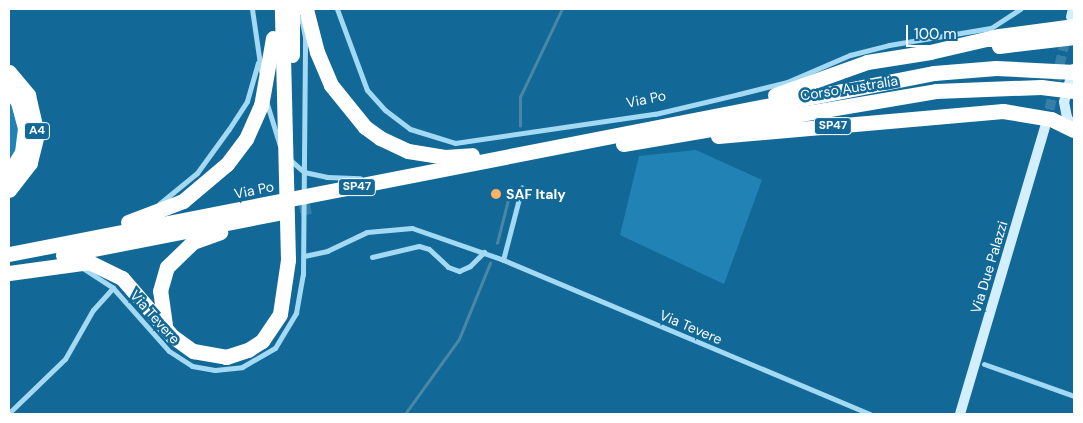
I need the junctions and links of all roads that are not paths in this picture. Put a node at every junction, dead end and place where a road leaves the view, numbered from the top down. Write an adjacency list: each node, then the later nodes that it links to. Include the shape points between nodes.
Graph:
1 (252, 9): 12 (street)
2 (275, 9): 29 (highway, via 265,93 246,139 227,164 200,190 172,207)
3 (282, 9): 18 (highway, via 282,76)
4 (288, 9): 33 (street, via 302,22 304,30)
5 (292, 9): 18 (highway)
6 (306, 9): 23 (highway, via 321,64 340,99 380,138 408,151 458,157)
7 (337, 9): 8 (street, Via Po, via 367,90 385,110 410,129 455,143 655,114 730,97 788,82 850,55 991,28)
8 (1020, 9)
9 (1073, 17): 11 (highway, SP47)
10 (1074, 37): 11 (highway, SP47)
11 (930, 52): 19 (highway, SP47, via 867,62 796,89)
12 (260, 57): 25 (street, via 274,134 292,163 304,172 327,177); 29 (street, via 247,101 206,161 186,183)
13 (1074, 65): 21 (street, via 1067,81 1064,102)
14 (9, 72): 27 (highway, A4, via 28,95 37,134 30,162)
15 (1074, 72): 19 (highway, Corso Australia / SP47, via 996,68 934,74)
16 (9, 89): 24 (highway, via 18,102 25,128 22,152)
17 (1074, 91): 22 (highway, Corso Australia / SP47, via 1041,87 926,92)
18 (287, 111): 40 (highway, via 287,273 282,308 274,326 258,344 236,355 207,356 189,349)
19 (682, 122): 23 (highway, Via Po / SP47)
20 (1046, 127): 45 (street, Via Due Palazzi)
21 (1074, 130): 22 (highway, SP47, via 1051,119 1003,111)
22 (639, 141): 28 (highway, SP47)
23 (580, 142): 25 (highway, Via Po / SP47)
24 (9, 174)
25 (406, 177): 30 (highway, Via Po / SP47)
26 (522, 187): 35 (street)
27 (9, 190)
28 (310, 206)
29 (134, 220): 30 (highway)
30 (31, 250): 32 (highway, Via Po / SP47)
31 (484, 252): 33 (street, Via Tevere, via 412,228 389,228 367,232 319,254); 34 (street, via 470,266 459,271 448,267 429,248 419,246); 35 (street, Via Tevere)
32 (9, 254)
33 (304, 256): 39 (street, Via Tevere, via 300,298 283,339 266,356 228,370 204,369 181,360)
34 (372, 257)
35 (503, 260): 44 (street, Via Tevere)
36 (69, 262): 38 (highway); 39 (street, Via Tevere); 40 (highway, via 89,262 116,273)
37 (9, 266): 40 (highway, Via Po, via 277,213 265,221 206,236 176,255 165,272 160,291)
38 (9, 273)
39 (113, 288): 43 (street, Via Tevere, via 93,310 65,359)
40 (166, 329)
41 (984, 364): 42 (street)
42 (1074, 396)
43 (9, 414)
44 (870, 414)
45 (960, 414)

